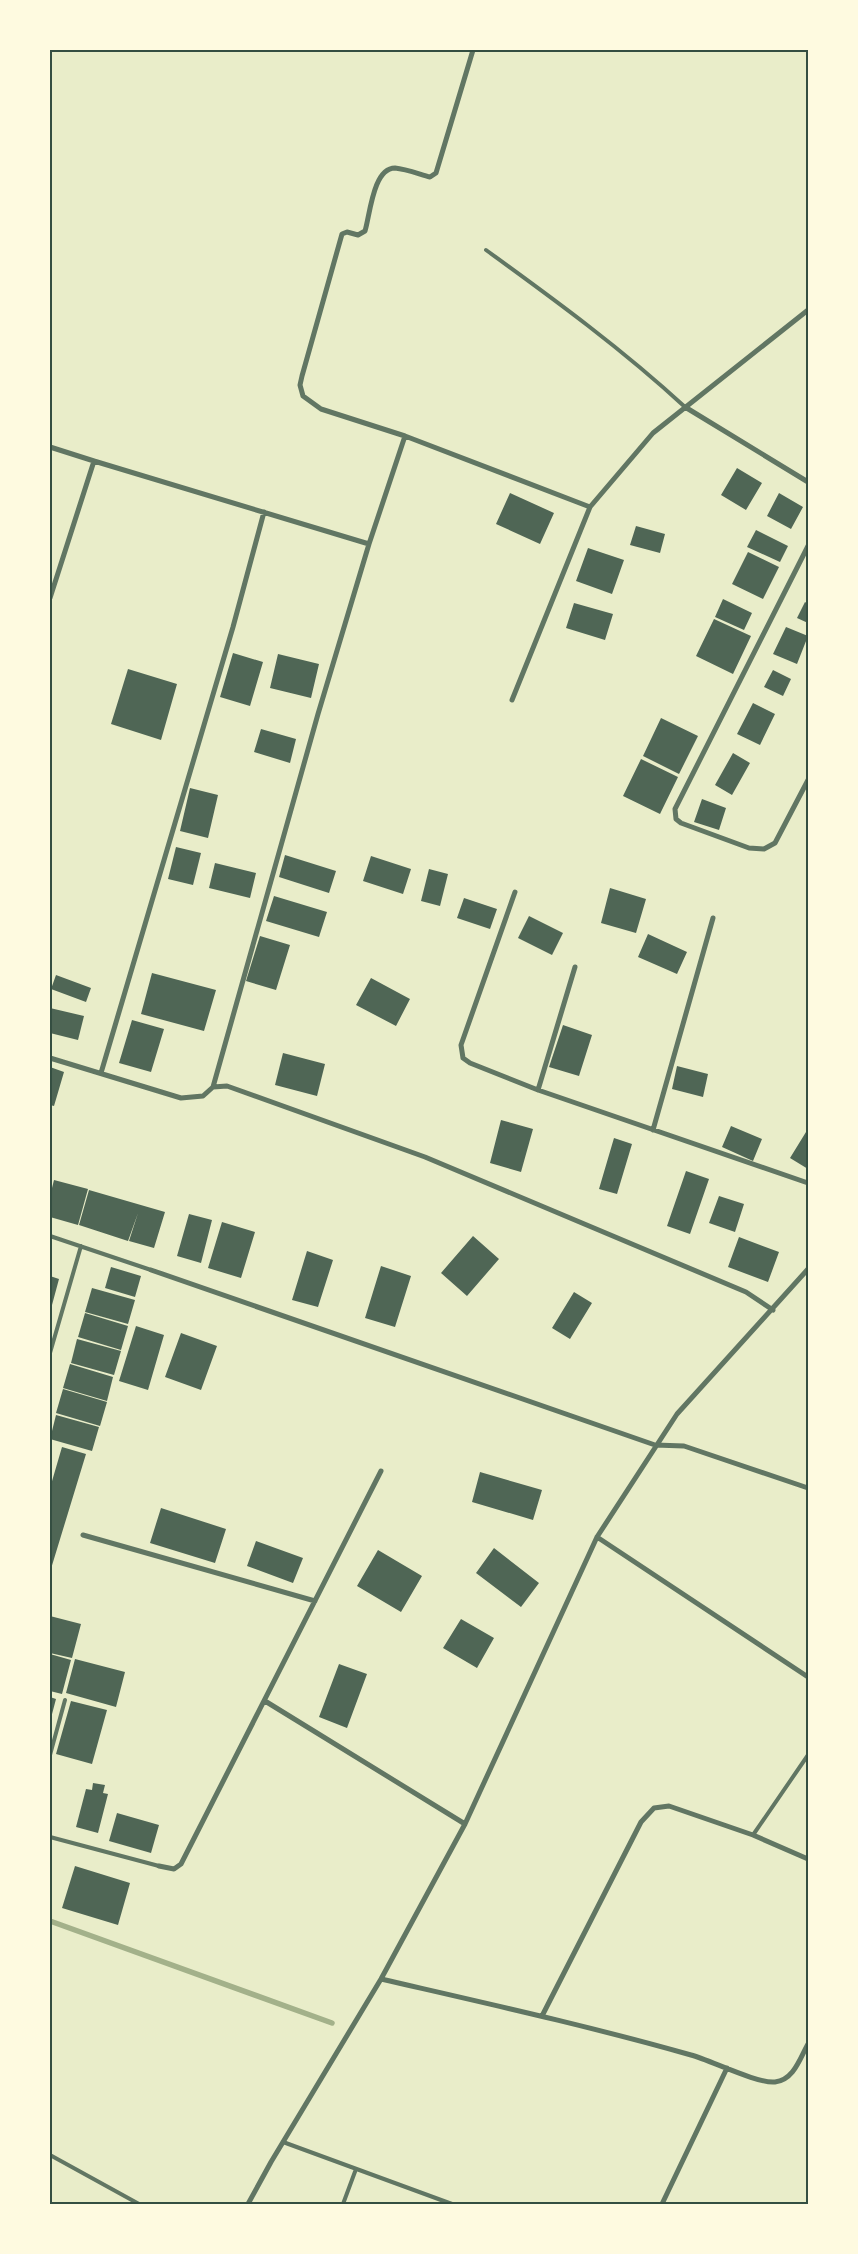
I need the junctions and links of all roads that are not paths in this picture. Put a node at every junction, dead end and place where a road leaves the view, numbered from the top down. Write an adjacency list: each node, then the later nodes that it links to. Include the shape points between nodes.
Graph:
1 (473, 50): 5 (street, via 436,173 430,177 396,168 387,171 377,182 365,231 358,235 342,234 300,385 303,396 321,409)
2 (486, 250): 4 (lane, via 597,331)
3 (808, 310): 4 (street)
4 (685, 407): 8 (street); 9 (street, via 638,448 616,480)
5 (405, 436): 9 (street); 11 (street)
6 (50, 447): 7 (street)
7 (94, 461): 10 (street); 13 (street)
8 (808, 482)
9 (590, 507): 14 (street)
10 (264, 512): 11 (street); 20 (street)
11 (369, 544): 21 (street)
12 (808, 546): 15 (street, via 675,809 675,815 678,821 690,826 749,848 764,849 775,843)
13 (50, 598)
14 (512, 700)
15 (808, 780)
16 (515, 892): 22 (street, via 461,1045 461,1055 470,1064)
17 (713, 918): 23 (street)
18 (575, 967): 22 (street)
19 (50, 1058): 20 (street)
20 (101, 1073): 21 (street, via 181,1098 203,1096)
21 (213, 1087): 31 (street, via 227,1086 425,1157 746,1292)
22 (538, 1090): 23 (street)
23 (653, 1130): 24 (street)
24 (808, 1183)
25 (50, 1236): 26 (lane)
26 (81, 1246): 28 (lane); 32 (lane)
27 (808, 1269): 29 (street)
28 (151, 1270): 33 (street)
29 (800, 1278): 30 (street); 31 (street)
30 (808, 1281)
31 (773, 1310): 33 (street, via 677,1414)
32 (50, 1353)
33 (655, 1445): 35 (street, via 684,1446); 37 (street)
34 (381, 1471): 38 (street)
35 (808, 1488)
36 (84, 1535): 38 (street)
37 (597, 1537): 39 (street); 44 (street)
38 (315, 1601): 41 (street)
39 (808, 1677)
40 (65, 1700): 43 (lane)
41 (265, 1701): 44 (street); 48 (street, via 181,1864 174,1869)
42 (808, 1755): 45 (lane)
43 (50, 1756)
44 (464, 1824): 49 (street)
45 (753, 1835): 47 (street); 50 (street, via 669,1806 651,1810 641,1822)
46 (50, 1836): 48 (lane)
47 (808, 1859)
48 (159, 1866)
49 (381, 1979): 50 (street); 53 (street)
50 (542, 2016): 52 (street)
51 (808, 2044): 52 (street, via 795,2069 777,2082)
52 (728, 2068): 60 (street)
53 (283, 2142): 55 (lane); 57 (street)
54 (50, 2155): 56 (lane)
55 (356, 2169): 58 (lane); 59 (lane)
56 (138, 2204)
57 (248, 2204)
58 (343, 2204)
59 (452, 2204)
60 (662, 2204)

